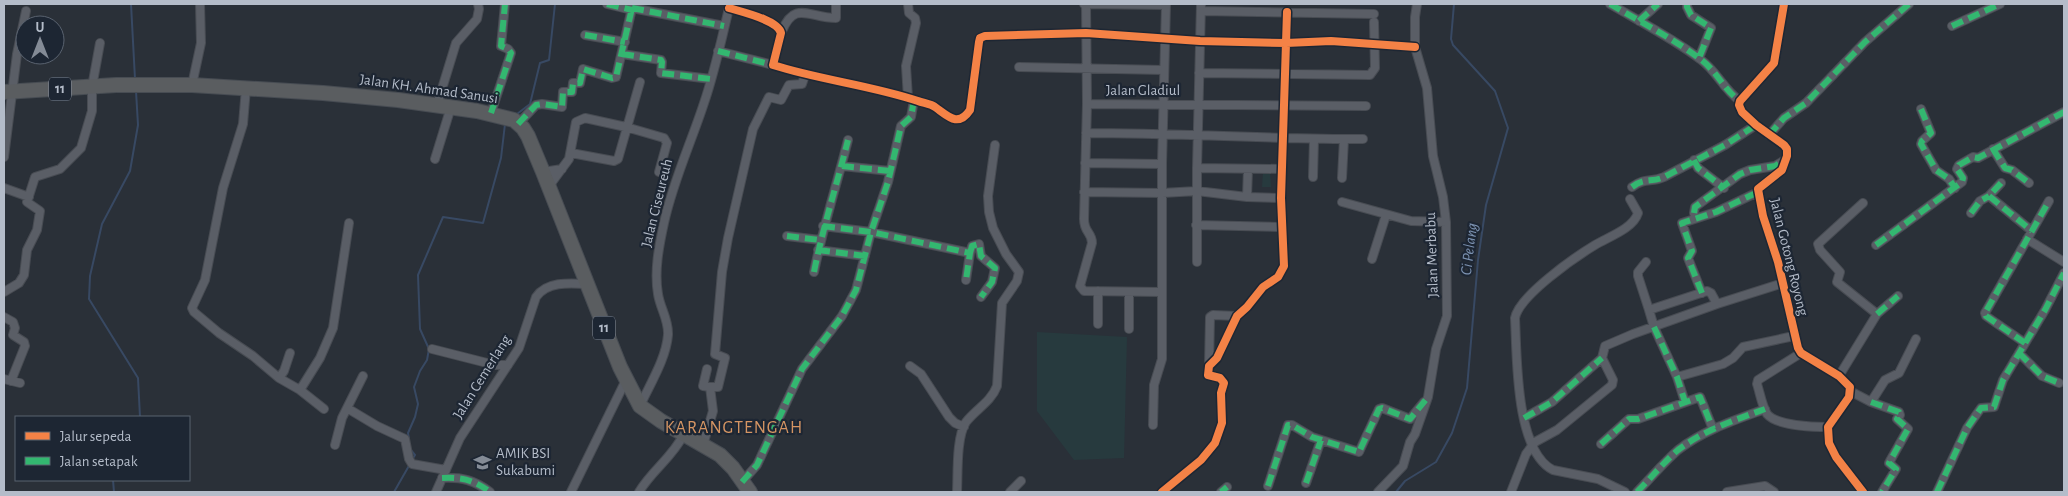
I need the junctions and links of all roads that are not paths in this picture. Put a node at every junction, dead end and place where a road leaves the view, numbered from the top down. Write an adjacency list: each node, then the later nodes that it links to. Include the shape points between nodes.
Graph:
1 (200, 4): 46 (street, via 201,43)
2 (478, 4): 55 (street, via 477,19 456,43)
3 (505, 4): 61 (street, via 501,46 511,53)
4 (607, 4): 17 (street)
5 (836, 4): 24 (street, via 836,18 799,10 792,12)
6 (908, 4): 50 (street, via 909,13 916,23 906,66)
7 (1085, 4): 8 (street); 25 (street)
8 (1166, 4): 27 (street)
9 (1417, 4): 33 (street, Jalan Merbabu)
10 (1610, 4): 21 (street)
11 (1658, 4): 21 (street)
12 (1687, 4): 36 (street, via 1691,15 1712,28)
13 (1784, 4): 51 (street, via 1774,64)
14 (1909, 4): 67 (street)
15 (2000, 4): 23 (street)
16 (730, 6): 22 (street, Jalan Ciseureuh); 24 (street)
17 (632, 7): 22 (street); 29 (street)
18 (1201, 7): 20 (street); 28 (street)
19 (26, 12): 49 (street)
20 (1287, 12): 31 (street); 32 (street, via 1374,18)
21 (1639, 21): 36 (street)
22 (724, 26): 34 (street, Jalan Ciseureuh)
23 (1952, 26)
24 (779, 28): 37 (street)
25 (1086, 33): 27 (street); 39 (street); 50 (street, via 980,38 970,110 965,117 951,118 934,106)
26 (586, 35): 29 (street)
27 (1164, 38): 28 (street); 40 (street)
28 (1200, 41): 31 (street); 41 (street)
29 (625, 42): 35 (street)
30 (100, 43): 47 (street)
31 (1286, 43): 32 (street); 42 (street)
32 (1374, 43): 33 (street); 42 (street, via 1375,68 1370,75)
33 (1415, 47): 114 (street, Jalan Merbabu, via 1427,88 1432,156)
34 (718, 51): 37 (street); 44 (street, Jalan Ciseureuh)
35 (622, 54): 44 (street, via 661,60 661,73); 61 (street, via 616,77 583,69 580,83 572,84 572,92 564,91 562,107 536,105)
36 (1699, 58): 51 (street, via 1713,70 1726,90)
37 (773, 65): 43 (street)
38 (1019, 67): 39 (street)
39 (1087, 70): 40 (street); 52 (street)
40 (1164, 70): 53 (street)
41 (1199, 73): 42 (street); 54 (street)
42 (1285, 74): 56 (street)
43 (805, 75): 50 (street); 171 (street, via 802,84 789,86 781,100 769,98 753,129 722,272 715,354 725,358 718,387)
44 (711, 79): 177 (street, Jalan Ciseureuh, via 680,165 664,222 657,284 668,335 664,353)
45 (640, 82): 63 (street)
46 (192, 85): 47 (highway, Jalan KH. Ahmad Sanusi / 11); 48 (highway, Jalan KH. Ahmad Sanusi / 11)
47 (92, 87): 49 (highway, Jalan KH. Ahmad Sanusi / 11); 104 (street, via 92,111 78,154 60,169 35,176)
48 (246, 88): 55 (highway, Jalan KH. Ahmad Sanusi / 11, via 344,94); 167 (street, via 242,132 223,188 205,280 192,308)
49 (8, 92): 76 (street)
50 (911, 99): 87 (street, via 911,116 901,126)
51 (1740, 101): 62 (street, via 1742,112)
52 (1086, 104): 53 (street, Jalan Gladiul); 64 (street)
53 (1163, 104): 54 (street, Jalan Gladiul); 65 (street)
54 (1199, 104): 56 (street, Jalan Gladiul); 66 (street)
55 (437, 105): 58 (highway, Jalan KH. Ahmad Sanusi / 11)
56 (1284, 105): 57 (street, Jalan Gladiul); 68 (street)
57 (1366, 106)
58 (451, 107): 61 (highway, Jalan KH. Ahmad Sanusi / 11); 77 (street)
59 (1921, 109): 98 (street, via 1931,133 1922,144 1936,170)
60 (2063, 114): 74 (street)
61 (506, 118): 88 (highway, 11, via 528,136)
62 (1756, 125): 67 (street); 78 (street)
63 (626, 127): 75 (street, via 620,156 614,161); 75 (street, via 580,119 575,126); 89 (street, via 660,136 666,141)
64 (1086, 133): 65 (street); 80 (street)
65 (1163, 133): 66 (street); 81 (street)
66 (1198, 134): 68 (street); 83 (street)
67 (1769, 135): 79 (street, via 1787,149)
68 (1284, 138): 69 (street); 86 (street)
69 (1314, 139): 70 (street); 90 (street)
70 (1344, 139): 71 (street); 91 (street)
71 (1363, 139)
72 (848, 140): 82 (street)
73 (995, 146): 183 (street, via 989,212 993,228 1019,272 1017,281 1002,303 997,386 991,398)
74 (1993, 149): 93 (street, via 2005,168); 98 (street, via 1957,167 1963,180)
75 (571, 153): 84 (street)
76 (4, 157)
77 (436, 159)
78 (1694, 160): 95 (street, via 1660,178 1643,180); 97 (street, via 1698,168)
79 (1785, 160): 97 (street, via 1776,166 1750,170 1734,178); 101 (street, Jalan Gotong Royong, via 1782,170 1762,184)
80 (1085, 163): 81 (street); 100 (street)
81 (1162, 164): 102 (street)
82 (842, 166): 87 (street); 117 (street)
83 (1197, 168): 85 (street); 99 (street)
84 (562, 169): 88 (street); 94 (street)
85 (1248, 169): 86 (street); 105 (street)
86 (1282, 169): 106 (street)
87 (890, 171): 120 (street)
88 (544, 172): 94 (highway, 11)
89 (659, 172)
90 (1314, 177)
91 (1342, 178)
92 (2001, 183): 103 (street)
93 (2029, 183)
94 (549, 186): 136 (highway, 11)
95 (1632, 187)
96 (4, 188): 104 (street)
97 (1724, 188): 111 (street, via 1695,207)
98 (1955, 188): 124 (street)
99 (1197, 191): 102 (street); 105 (street); 116 (street)
100 (1084, 192): 102 (street); 137 (street, via 1084,226 1092,243 1081,288)
101 (1758, 192): 135 (street, Jalan Gotong Royong); 141 (street, via 1716,212 1682,223 1692,251 1688,258)
102 (1162, 193): 140 (street)
103 (1989, 196): 112 (street); 119 (street)
104 (29, 197): 138 (street, via 28,203 40,213 37,230 27,250 26,272 21,281)
105 (1247, 198): 106 (street)
106 (1281, 198): 118 (street)
107 (1630, 199): 181 (street, via 1638,213 1632,223 1574,258 1527,297 1516,313 1519,389)
108 (2048, 201): 119 (street)
109 (1342, 202): 113 (street)
110 (1863, 203): 146 (street, via 1818,246 1840,272 1838,282)
111 (1694, 213)
112 (1970, 213)
113 (1386, 215): 114 (street, via 1411,222); 128 (street)
114 (1446, 222): 174 (street, Jalan Merbabu, via 1447,316 1436,349)
115 (349, 223): 172 (street, via 333,328 320,358)
116 (1196, 225): 118 (street); 129 (street)
117 (824, 226): 120 (street); 122 (street)
118 (1282, 227): 147 (street, via 1284,266 1281,272)
119 (2032, 231): 123 (street)
120 (871, 232): 126 (street); 127 (street)
121 (787, 236): 122 (street)
122 (820, 240): 125 (street)
123 (2027, 240): 131 (street); 154 (street, via 1985,313)
124 (1876, 245)
125 (818, 250): 127 (street); 132 (street)
126 (970, 253): 134 (street); 142 (street, via 972,246 979,244 981,256 995,268 992,282)
127 (865, 256): 197 (street, via 856,290 842,316 802,369)
128 (1372, 259)
129 (1197, 262)
130 (1646, 262): 145 (street, via 1638,276)
131 (2064, 262)
132 (814, 272)
133 (2064, 273): 154 (street)
134 (966, 280)
135 (1783, 283): 144 (street); 152 (street, Jalan Gotong Royong)
136 (587, 284): 160 (street, Jalan Cemerlang, via 554,285 540,292 520,348); 168 (highway, 11)
137 (1098, 291): 139 (street); 149 (street)
138 (4, 292)
139 (1129, 292): 140 (street); 151 (street)
140 (1161, 292): 182 (street, via 1162,359 1154,385)
141 (1702, 293): 144 (street, via 1709,292); 145 (street)
142 (981, 296)
143 (1898, 296): 146 (street)
144 (1717, 304): 150 (street)
145 (1649, 310): 150 (street)
146 (1877, 314): 165 (street)
147 (1237, 316): 162 (street, via 1226,343); 162 (street, via 1210,317)
148 (4, 317): 169 (street, via 14,324 13,335 25,346)
149 (1098, 324)
150 (1654, 327): 159 (street, via 1608,344 1603,349); 166 (street)
151 (1129, 329)
152 (1794, 336): 157 (street, Jalan Gotong Royong); 166 (street, via 1743,348 1722,364)
153 (1916, 339): 176 (street, via 1899,374 1885,380)
154 (2025, 343): 158 (street)
155 (432, 349): 160 (street, via 495,365)
156 (290, 353): 167 (street)
157 (1801, 353): 165 (street); 180 (street, via 1758,380)
158 (2019, 353): 170 (street, via 2042,376); 213 (street, via 2003,380 1994,407 1981,408 1967,428)
159 (1602, 358): 181 (street, via 1552,402); 189 (street, via 1613,380 1612,386 1557,430)
160 (508, 365): 192 (street, Jalan Cemerlang, via 470,422)
161 (910, 366): 183 (street, via 921,374 949,417)
162 (1210, 366): 204 (street, via 1208,375 1223,380 1220,433 1208,452)
163 (707, 369): 171 (street, via 703,386)
164 (363, 376): 178 (street)
165 (1839, 376): 173 (street, via 1848,384)
166 (1677, 377): 175 (street)
167 (279, 378): 172 (street)
168 (626, 380): 177 (highway, 11); 200 (street)
169 (12, 381)
170 (2058, 383)
171 (710, 387): 188 (street, via 713,411)
172 (300, 390): 179 (street)
173 (1850, 391): 176 (street); 184 (street, via 1849,398)
174 (1428, 397): 187 (street, via 1410,419 1378,409 1359,452); 205 (street, Jalan Merbabu, via 1403,466)
175 (1684, 402): 185 (street, via 1700,397); 190 (street, via 1629,420)
176 (1871, 402): 212 (street, via 1899,412 1897,419 1908,428 1889,463 1896,469)
177 (640, 406): 186 (highway, 11)
178 (347, 408): 191 (street); 192 (street, via 405,439 412,464)
179 (324, 409)
180 (1765, 409): 184 (street, via 1769,416 1784,422); 185 (street)
181 (1524, 418): 189 (street)
182 (1153, 425)
183 (964, 426): 202 (street, via 960,437)
184 (1828, 427): 211 (street, via 1832,451)
185 (1713, 429): 208 (street, via 1678,450)
186 (684, 434): 188 (highway, 11); 201 (street, via 673,453)
187 (1321, 440): 195 (street); 196 (street, via 1288,425)
188 (703, 444): 197 (highway, 11, via 720,455)
189 (1533, 444): 206 (street); 207 (street, via 1543,462 1553,470 1598,479)
190 (1601, 444)
191 (335, 445)
192 (446, 470): 193 (street, Jalan Cemerlang)
193 (442, 478): 198 (street, Jalan Cemerlang); 199 (street, via 473,481)
194 (1021, 481): 203 (street)
195 (1306, 483)
196 (1268, 486)
197 (746, 487)
198 (436, 492)
199 (490, 492)
200 (571, 492)
201 (639, 492)
202 (956, 492)
203 (1010, 492)
204 (1162, 492)
205 (1378, 492)
206 (1510, 492)
207 (1625, 492)
208 (1637, 492)
209 (1727, 492): 210 (street, via 1765,486)
210 (1774, 492)
211 (1863, 492)
212 (1882, 492)
213 (1937, 492)

